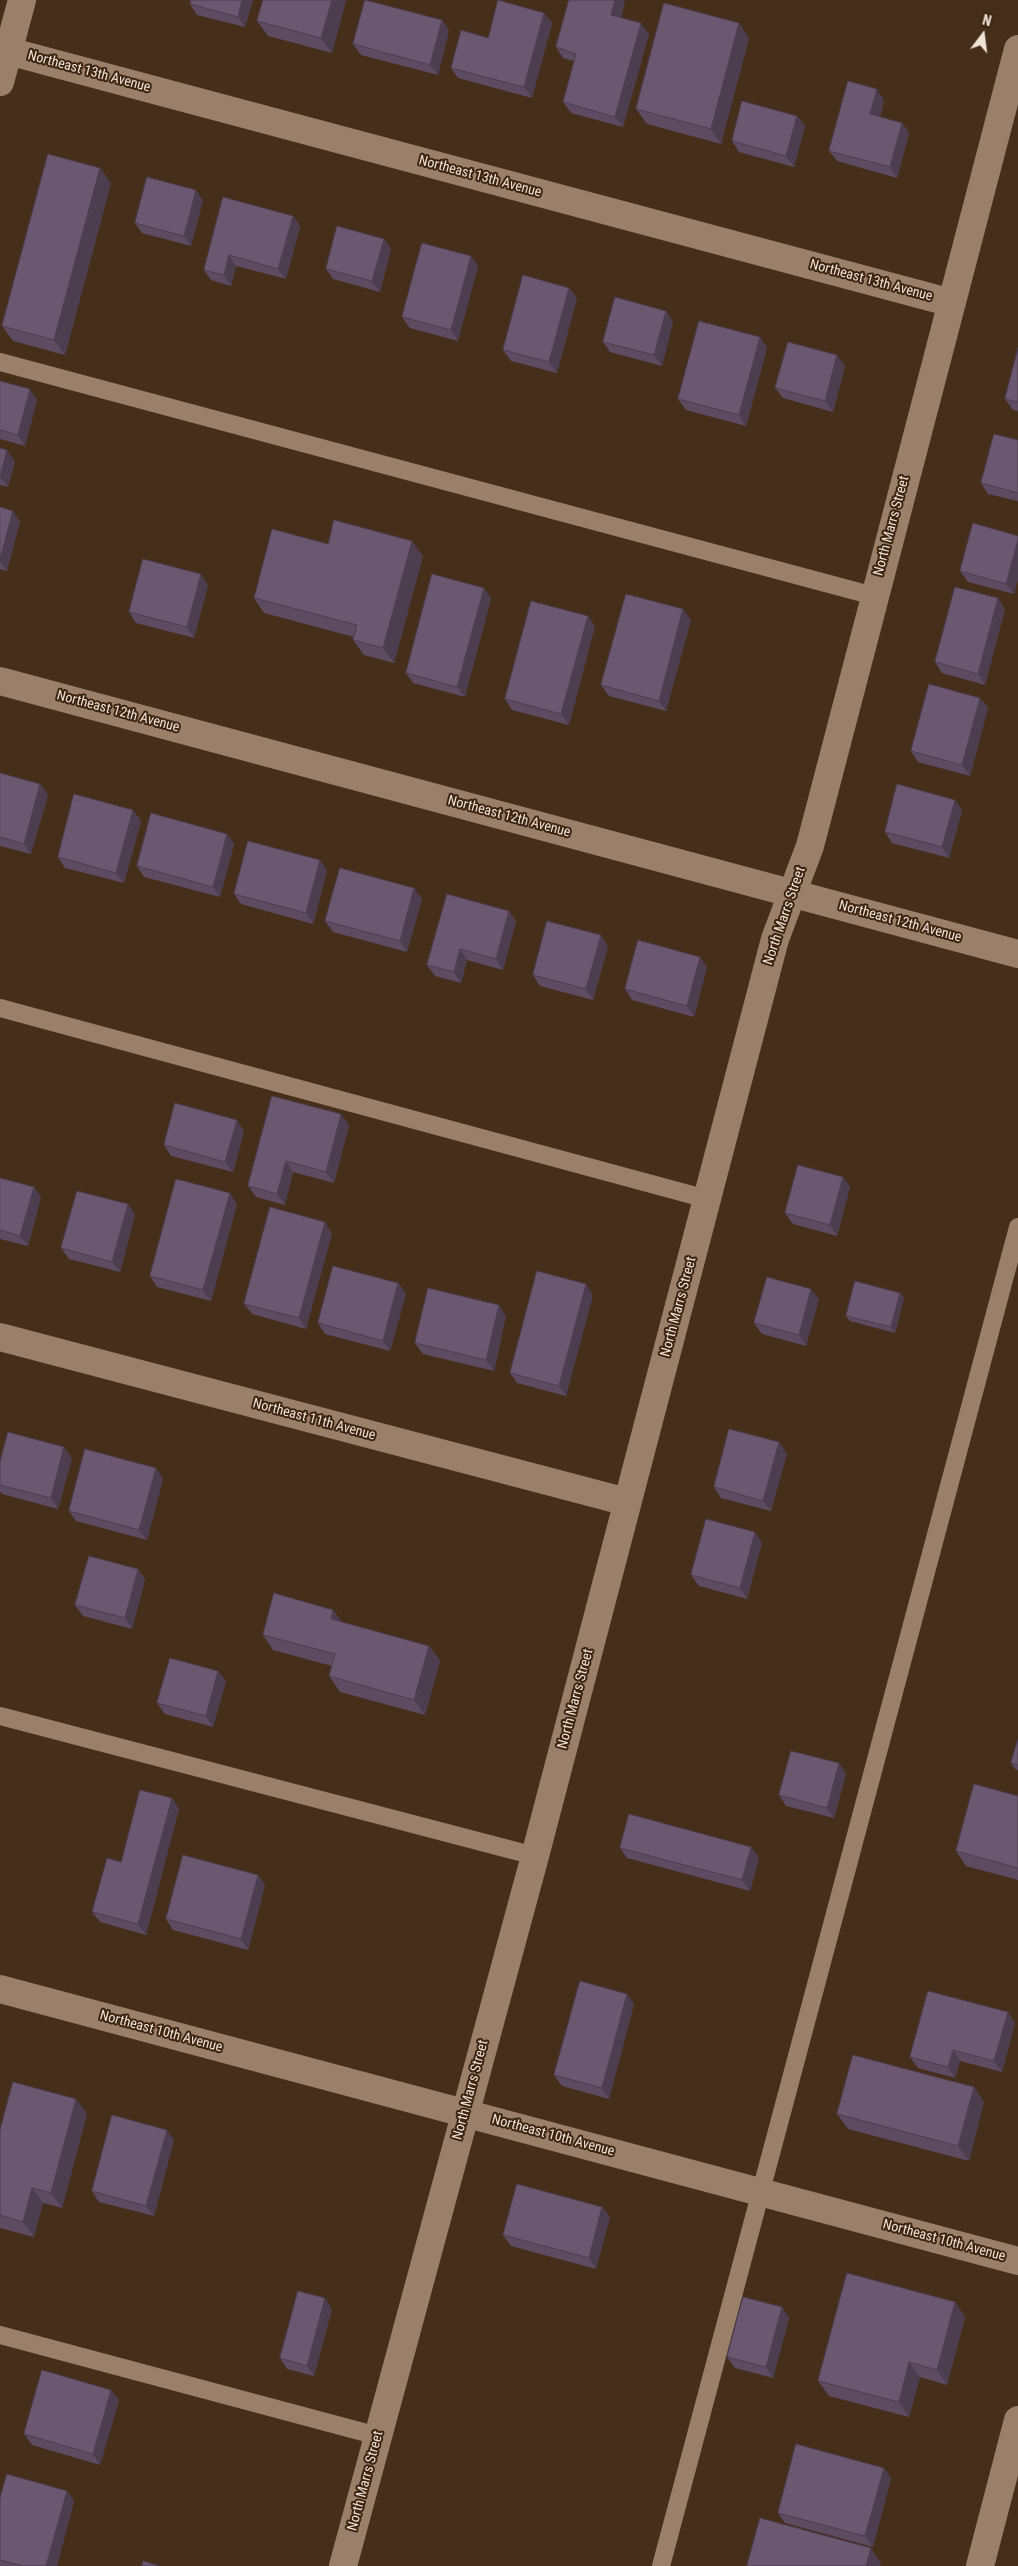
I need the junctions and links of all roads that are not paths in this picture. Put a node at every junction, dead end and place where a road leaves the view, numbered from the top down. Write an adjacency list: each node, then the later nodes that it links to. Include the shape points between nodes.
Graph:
1 (22, 0): 3 (street)
2 (1018, 49): 5 (street, North Marrs Street)
3 (8, 51): 4 (street); 5 (street, Northeast 13th Avenue)
4 (0, 82)
5 (952, 303): 7 (street, North Marrs Street)
6 (0, 362): 7 (lane)
7 (874, 596): 9 (street, North Marrs Street, via 810,846)
8 (0, 681): 9 (street, Northeast 12th Avenue)
9 (792, 892): 10 (street, Northeast 12th Avenue); 12 (street, North Marrs Street, via 775,940)
10 (1018, 954)
11 (0, 1008): 12 (lane)
12 (707, 1199): 15 (street, North Marrs Street)
13 (1018, 1227): 20 (lane)
14 (0, 1337): 15 (street, Northeast 11th Avenue)
15 (627, 1502): 17 (street, North Marrs Street)
16 (0, 1716): 17 (lane)
17 (535, 1856): 19 (street, North Marrs Street)
18 (0, 1989): 19 (street, Northeast 10th Avenue)
19 (465, 2113): 20 (street, Northeast 10th Avenue); 24 (street, North Marrs Street)
20 (761, 2191): 21 (street, Northeast 10th Avenue); 26 (lane)
21 (1018, 2261)
22 (0, 2335): 24 (lane)
23 (1018, 2420): 27 (street)
24 (378, 2436): 25 (street, North Marrs Street)
25 (343, 2566)
26 (661, 2566)
27 (980, 2566)

